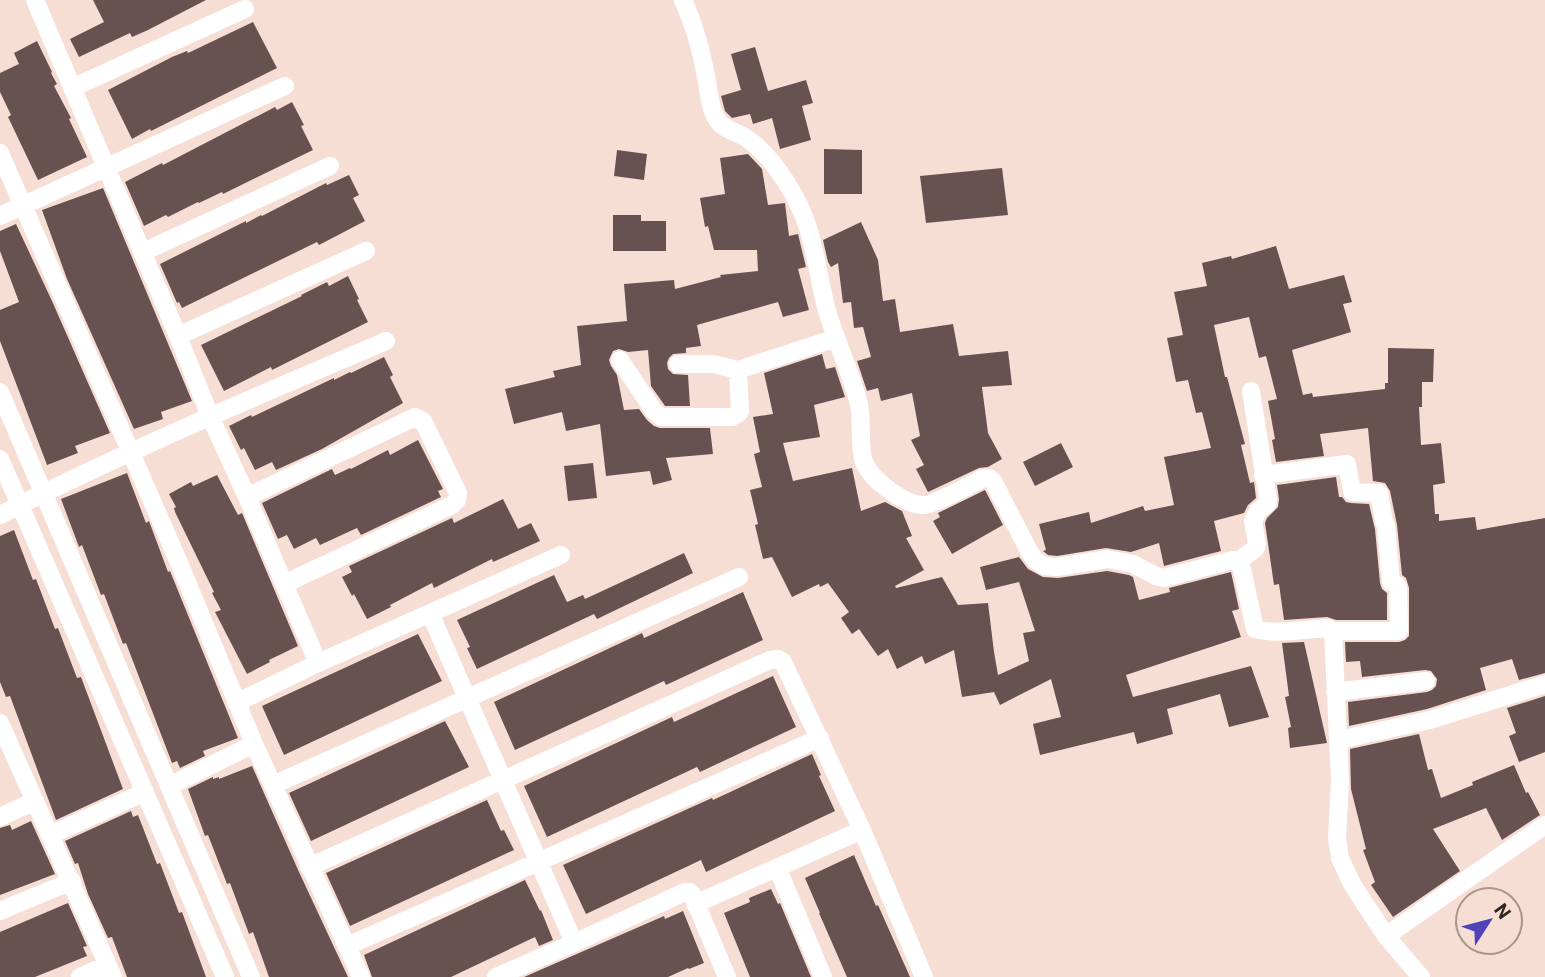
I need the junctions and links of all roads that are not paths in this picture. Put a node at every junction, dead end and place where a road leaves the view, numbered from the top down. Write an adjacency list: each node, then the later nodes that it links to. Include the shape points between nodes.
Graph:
1 (683, 0): 14 (street, via 694,25 713,114 719,124 746,137 767,156 803,212)
2 (37, 1): 5 (street)
3 (245, 9): 5 (street)
4 (285, 86): 8 (street)
5 (72, 88): 8 (street)
6 (0, 153): 9 (street)
7 (330, 166): 12 (street)
8 (107, 168): 9 (street); 12 (street)
9 (22, 206): 10 (street); 22 (street)
10 (0, 216)
11 (366, 251): 13 (street)
12 (143, 252): 13 (street)
13 (178, 336): 21 (street)
14 (836, 338): 18 (street); 30 (street, via 859,405 865,464 884,487 904,499 923,506 989,478 1028,551 1044,566 1107,559 1164,578)
15 (386, 341): 21 (street)
16 (620, 360): 18 (street, via 654,411 664,418 739,414)
17 (678, 364): 18 (street)
18 (738, 370)
19 (1251, 391): 24 (street)
20 (0, 392): 25 (street)
21 (210, 416): 22 (street); 26 (street)
22 (130, 453): 25 (street); 40 (street)
23 (0, 459): 27 (street)
24 (1263, 474): 30 (street, via 1268,503 1255,514 1257,544); 34 (street, via 1347,464 1352,492 1379,493 1391,582 1398,588 1399,631)
25 (43, 493): 27 (street); 47 (street)
26 (247, 497): 32 (street); 32 (street, via 415,417 423,421 458,493 452,505)
27 (20, 504): 28 (street); 48 (street)
28 (0, 515)
29 (561, 555): 33 (street)
30 (1239, 561): 34 (street, via 1255,629)
31 (739, 577): 39 (street)
32 (284, 584): 35 (street)
33 (430, 613): 35 (street); 39 (street)
34 (1332, 631): 38 (street)
35 (318, 663): 40 (street)
36 (1426, 681): 38 (street)
37 (1545, 684): 43 (street, via 1430,720)
38 (1335, 692): 43 (street)
39 (467, 698): 45 (street); 46 (street)
40 (236, 703): 44 (street)
41 (0, 723): 49 (street)
42 (820, 738): 45 (street, via 783,662 770,660); 52 (street); 54 (street)
43 (1339, 740): 60 (street, via 1340,858)
44 (254, 744): 46 (street); 47 (street)
45 (503, 779): 54 (street); 55 (street)
46 (273, 785): 55 (street)
47 (169, 786): 68 (street)
48 (145, 792): 53 (street); 67 (street)
49 (35, 802): 50 (street); 53 (street)
50 (0, 817)
51 (1545, 825): 60 (street)
52 (862, 830): 56 (street); 72 (street)
53 (50, 835): 57 (street)
54 (539, 861): 61 (street); 62 (street)
55 (309, 867): 62 (street)
56 (777, 867): 58 (street); 71 (street)
57 (72, 881): 59 (street); 64 (street)
58 (695, 904): 61 (street, via 690,892 681,893); 65 (street)
59 (0, 911)
60 (1386, 936): 73 (street)
61 (575, 943): 63 (street)
62 (347, 946): 69 (street)
63 (529, 970): 70 (street)
64 (110, 971): 66 (street)
65 (724, 976)
66 (80, 977)
67 (225, 977)
68 (251, 977)
69 (361, 977)
70 (496, 977)
71 (824, 977)
72 (924, 977)
73 (1421, 977)

